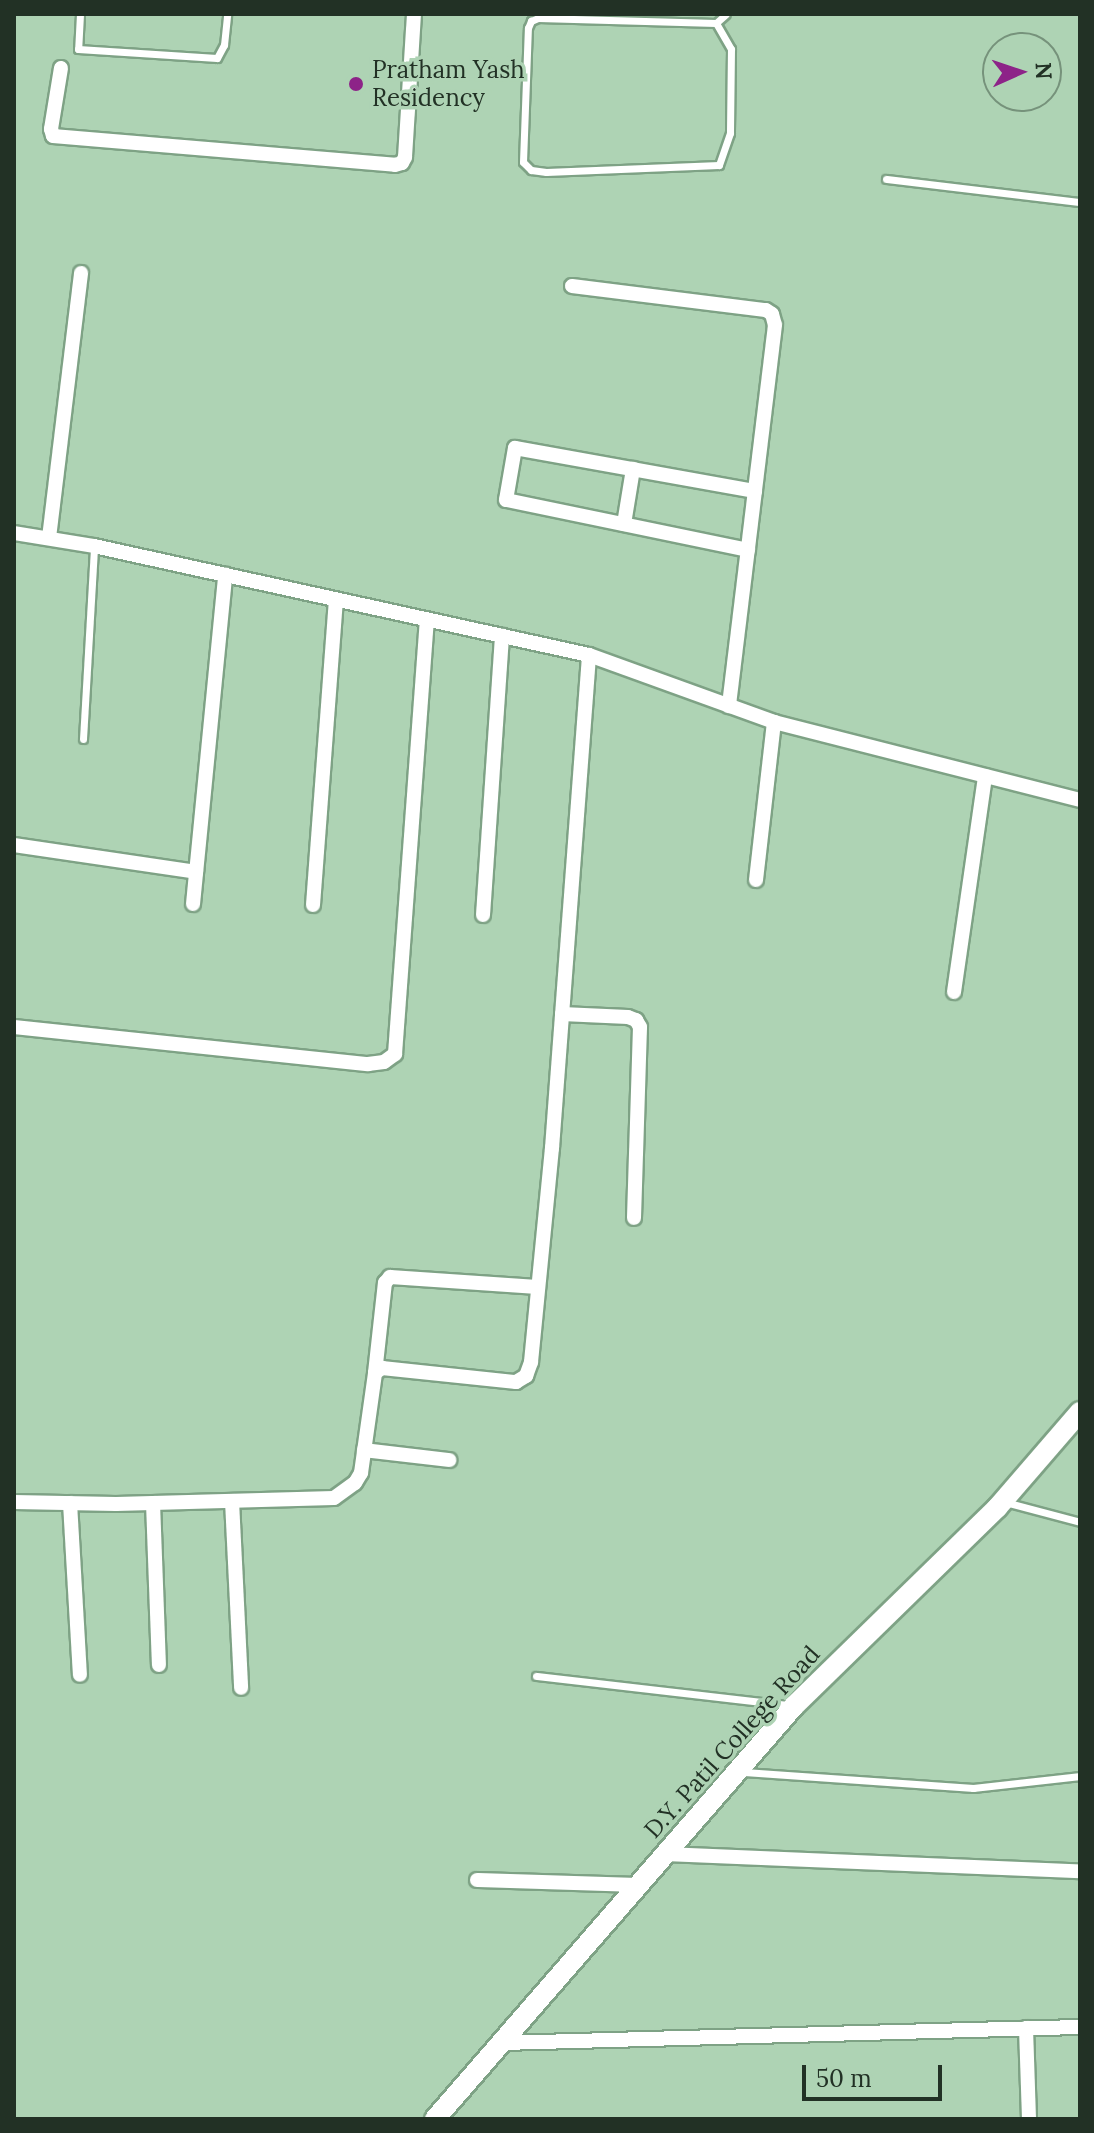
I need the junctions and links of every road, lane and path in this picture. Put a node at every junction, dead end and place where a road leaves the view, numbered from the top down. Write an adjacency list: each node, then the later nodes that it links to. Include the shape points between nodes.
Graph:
1 (80, 14): 2 (lane, via 78,49 217,58)
2 (227, 14)
3 (414, 14): 6 (street, via 405,157 395,165 53,136)
4 (726, 14): 5 (lane)
5 (716, 23): 5 (lane, via 531,21 523,162 531,170 546,172 719,165 730,133 731,49)
6 (61, 68)
7 (886, 179): 8 (lane)
8 (1080, 202)
9 (81, 273): 15 (street)
10 (572, 286): 12 (street, via 772,314 775,325)
11 (633, 469): 12 (street); 13 (street); 13 (street, via 515,448 506,500)
12 (755, 491): 17 (street)
13 (624, 524): 17 (street)
14 (14, 533): 15 (street)
15 (49, 538): 16 (street)
16 (94, 546): 18 (street); 25 (lane)
17 (748, 550): 23 (street)
18 (225, 575): 19 (street); 29 (street)
19 (336, 600): 20 (street); 32 (street)
20 (427, 620): 21 (street); 36 (street, via 395,1054 368,1064)
21 (502, 636): 22 (street); 33 (street)
22 (589, 655): 23 (street); 35 (street)
23 (729, 706): 24 (street)
24 (774, 722): 26 (street); 30 (street)
25 (83, 739)
26 (985, 776): 27 (street); 34 (street)
27 (1080, 800)
28 (14, 845): 29 (street)
29 (196, 872): 31 (street)
30 (756, 880)
31 (193, 904)
32 (313, 905)
33 (483, 915)
34 (954, 992)
35 (562, 1014): 37 (street, via 628,1017 640,1027); 38 (street)
36 (14, 1027)
37 (634, 1218)
38 (538, 1287): 39 (street, via 531,1362 526,1376 516,1382 392,1368); 39 (street, via 390,1277 385,1283)
39 (375, 1373): 41 (street)
40 (1080, 1412): 45 (street, D.Y. Patil College Road)
41 (364, 1450): 42 (street); 43 (street, via 355,1483 334,1498)
42 (449, 1460)
43 (232, 1501): 47 (street); 52 (street)
44 (14, 1502): 46 (street)
45 (1003, 1502): 48 (lane); 53 (street, D.Y. Patil College Road)
46 (70, 1503): 47 (street); 50 (street)
47 (153, 1503): 49 (street)
48 (1080, 1522)
49 (159, 1665)
50 (80, 1675)
51 (536, 1676): 53 (lane)
52 (241, 1688)
53 (794, 1706): 54 (street, D.Y. Patil College Road)
54 (737, 1771): 55 (lane, via 973,1788); 56 (street, D.Y. Patil College Road)
55 (1080, 1776)
56 (666, 1854): 57 (street); 59 (street, D.Y. Patil College Road)
57 (1080, 1871)
58 (477, 1880): 59 (street)
59 (639, 1885): 62 (street, D.Y. Patil College Road)
60 (1080, 2027): 61 (street)
61 (1026, 2028): 62 (street); 64 (street)
62 (502, 2043): 63 (street, D.Y. Patil College Road)
63 (435, 2119)
64 (1029, 2119)

